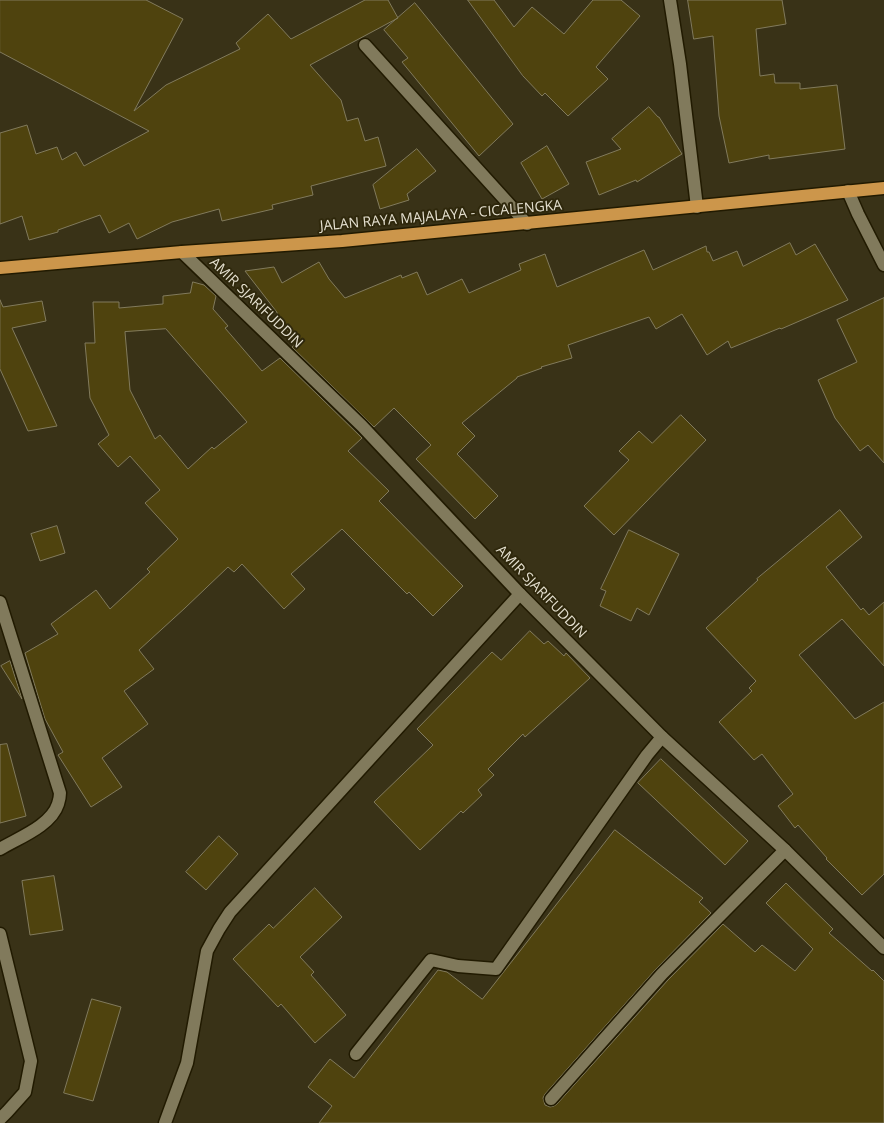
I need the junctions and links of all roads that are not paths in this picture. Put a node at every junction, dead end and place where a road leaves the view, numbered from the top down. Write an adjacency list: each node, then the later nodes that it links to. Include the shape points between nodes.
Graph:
1 (670, 0): 5 (main road)
2 (365, 46): 6 (main road)
3 (884, 188): 4 (main road, JALAN RAYA MAJALAYA - CICALENGKA)
4 (848, 191): 5 (main road, JALAN RAYA MAJALAYA - CICALENGKA); 8 (main road)
5 (697, 206): 6 (main road, JALAN RAYA MAJALAYA - CICALENGKA)
6 (527, 224): 7 (main road, JALAN RAYA MAJALAYA - CICALENGKA)
7 (182, 252): 9 (main road, JALAN RAYA MAJALAYA - CICALENGKA); 10 (main road, AMIR SJARIFUDDIN, via 362,426)
8 (884, 265)
9 (0, 268)
10 (520, 594): 12 (main road, AMIR SJARIFUDDIN); 20 (main road, via 230,912 207,952 187,1063)
11 (0, 602): 13 (main road, via 60,793 51,818)
12 (662, 737): 14 (main road, AMIR SJARIFUDDIN); 17 (main road, via 496,969 431,960)
13 (0, 849)
14 (784, 850): 16 (main road, AMIR SJARIFUDDIN); 18 (main road, via 662,974)
15 (0, 934): 19 (main road, via 30,1061 25,1092)
16 (884, 948)
17 (356, 1054)
18 (551, 1099)
19 (0, 1119)
20 (165, 1123)

